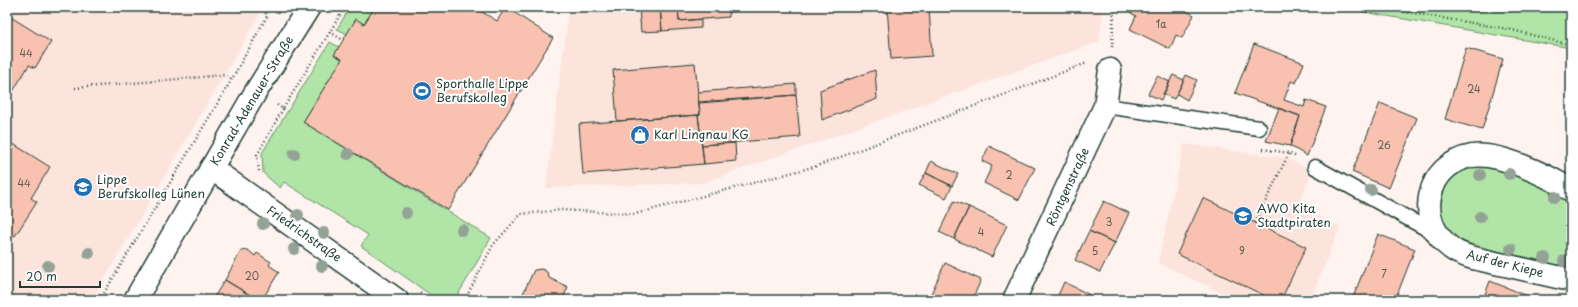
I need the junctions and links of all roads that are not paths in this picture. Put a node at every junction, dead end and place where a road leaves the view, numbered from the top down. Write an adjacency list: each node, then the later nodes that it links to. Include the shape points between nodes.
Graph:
1 (309, 7): 6 (street, Konrad-Adenauer-Straße)
2 (1110, 70): 3 (street, Röntgenstraße)
3 (1105, 106): 4 (lane); 12 (street, Röntgenstraße)
4 (1259, 128)
5 (1315, 167): 8 (lane)
6 (211, 168): 10 (street, Konrad-Adenauer-Straße); 11 (street, Friedrichstraße)
7 (1571, 190): 8 (street, Auf der Kiepe, via 1504,159 1473,156 1452,163 1437,177 1430,194 1428,212)
8 (1436, 234): 9 (street, Auf der Kiepe, via 1451,249 1474,258)
9 (1571, 280)
10 (135, 300)
11 (397, 300)
12 (1014, 300)

